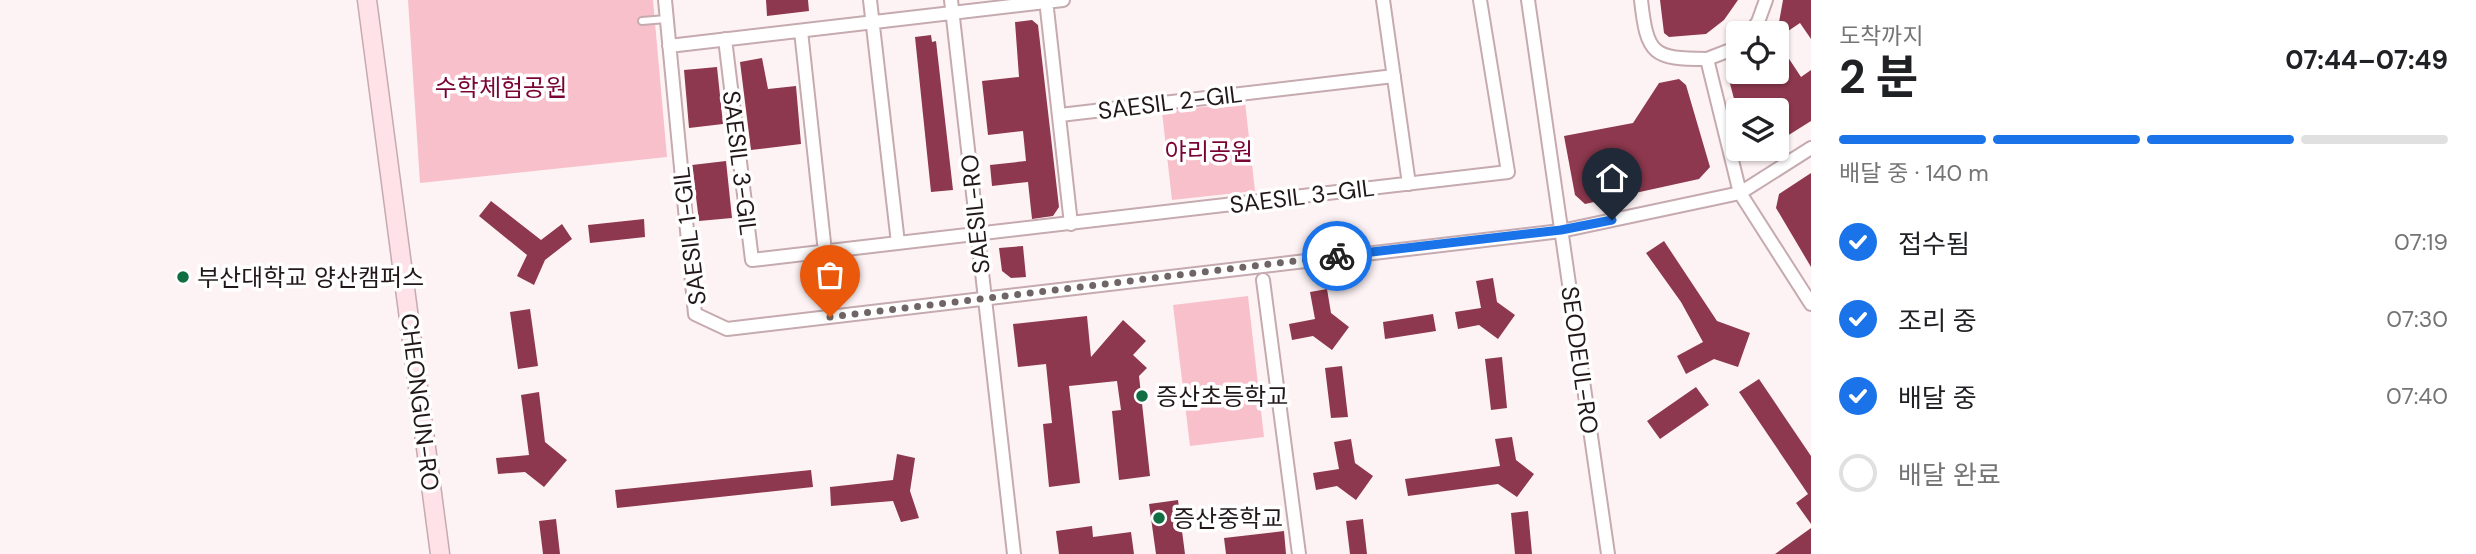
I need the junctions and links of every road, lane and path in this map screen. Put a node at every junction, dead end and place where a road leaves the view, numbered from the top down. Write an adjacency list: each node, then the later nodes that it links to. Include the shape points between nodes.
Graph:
1 (367, 0): 34 (street, CHEONGUN-RO)
2 (664, 0): 12 (street, SAESIL 1-GIL)
3 (870, 0): 15 (street)
4 (1063, 0): 10 (street)
5 (1383, 0): 21 (street, SAESIL 3-GIL)
6 (1480, 0): 24 (street, SAESIL 3-GIL, via 1508,172)
7 (1528, 0): 27 (street, SEODEUL-RO)
8 (1641, 0): 20 (street, via 1645,37 1656,50 1672,59)
9 (1766, 0): 14 (street)
10 (1046, 1): 11 (street); 22 (street)
11 (951, 7): 15 (street); 28 (street, SAESIL-RO)
12 (666, 19): 13 (lane); 18 (street, SAESIL 1-GIL)
13 (642, 21)
14 (1758, 21)
15 (873, 22): 16 (street); 29 (street)
16 (801, 31): 17 (street); 30 (street)
17 (725, 39): 18 (street); 30 (street, SAESIL 3-GIL, via 752,260)
18 (669, 46): 32 (street, SAESIL 1-GIL, via 695,314 727,329)
19 (1726, 52): 20 (street)
20 (1707, 59): 25 (street)
21 (1394, 76): 22 (street, SAESIL 2-GIL); 24 (street, SAESIL 3-GIL)
22 (1060, 116): 26 (street)
23 (1811, 148): 25 (street, SAESIL 1-GIL)
24 (1409, 184): 26 (street, SAESIL 3-GIL)
25 (1740, 192): 27 (street, SAESIL 1-GIL); 33 (street)
26 (1071, 224): 28 (street, SAESIL 3-GIL)
27 (1561, 230): 32 (street, SAESIL 1-GIL); 37 (street, SEODEUL-RO)
28 (978, 235): 29 (street, SAESIL 3-GIL); 32 (street, SAESIL-RO)
29 (898, 243): 30 (street, SAESIL 3-GIL)
30 (825, 252)
31 (1264, 280): 36 (street)
32 (985, 299): 35 (street, SAESIL-RO)
33 (1811, 304)
34 (440, 554)
35 (1014, 554)
36 (1299, 554)
37 (1608, 554)

